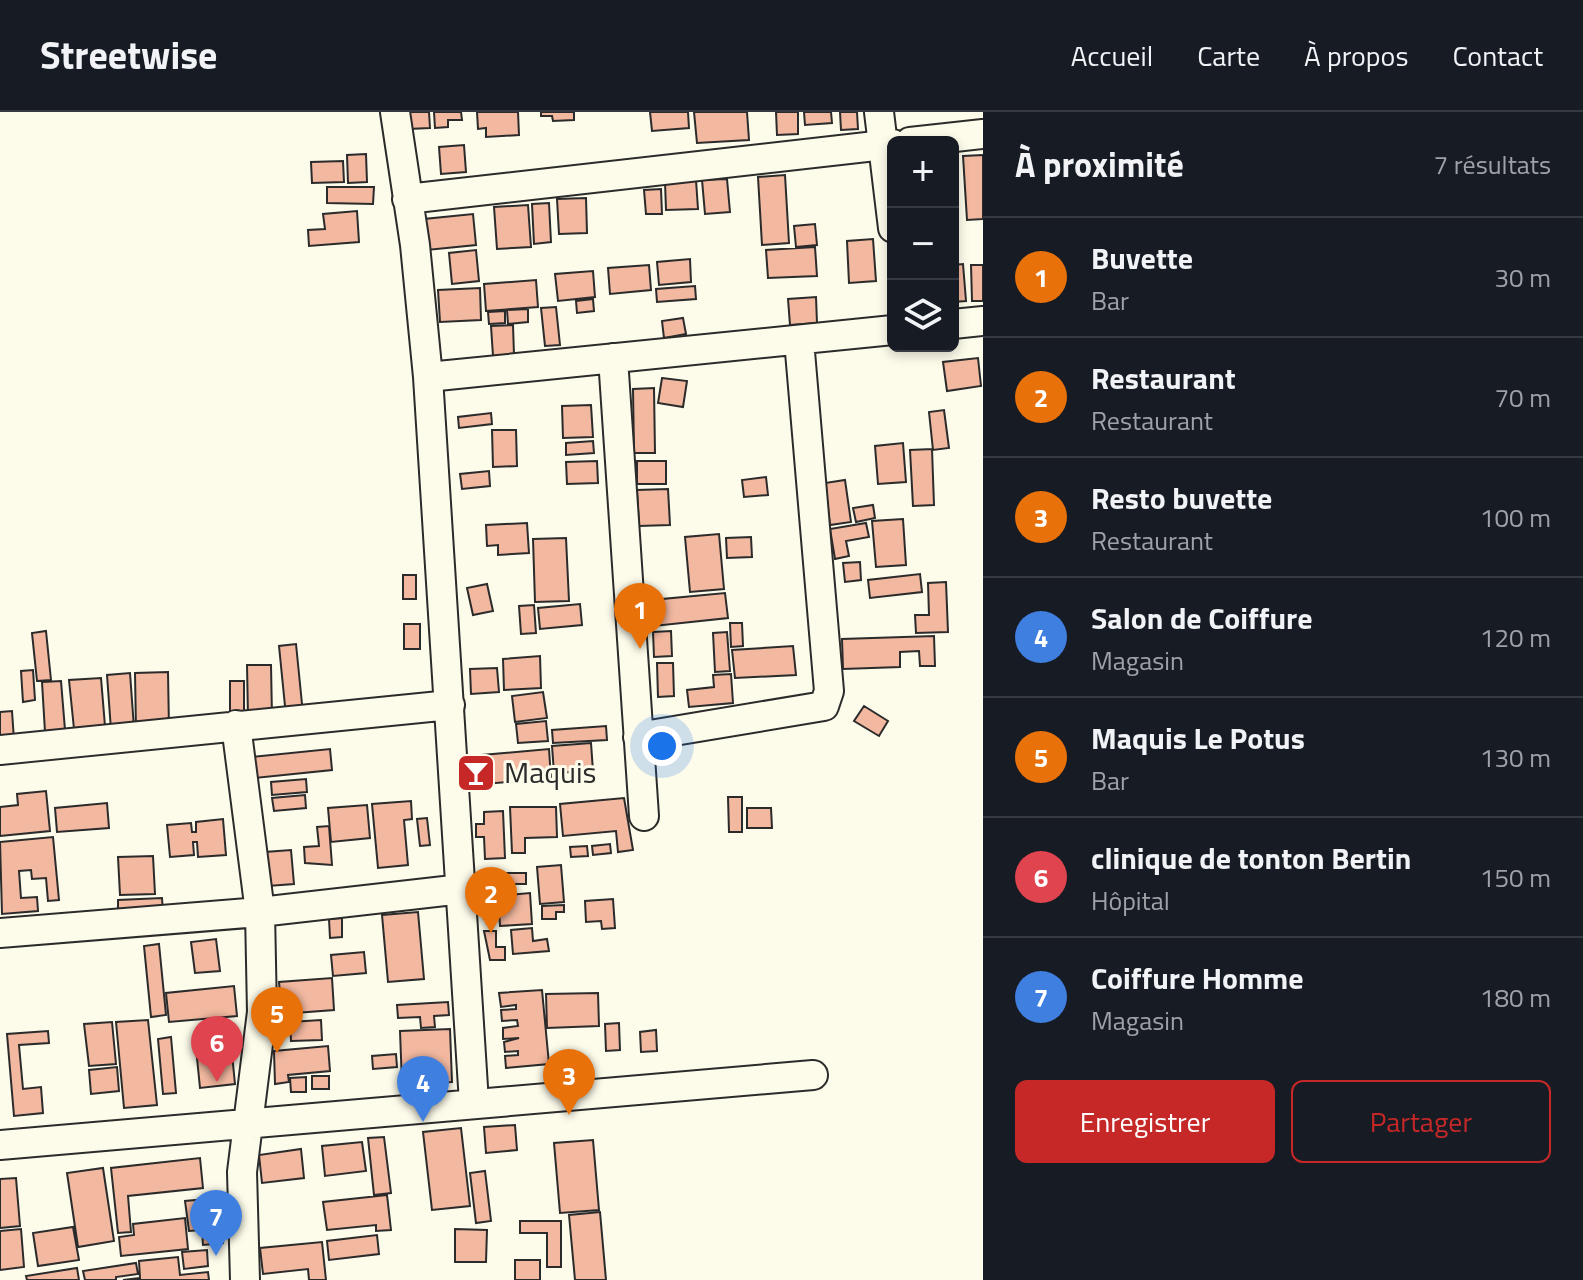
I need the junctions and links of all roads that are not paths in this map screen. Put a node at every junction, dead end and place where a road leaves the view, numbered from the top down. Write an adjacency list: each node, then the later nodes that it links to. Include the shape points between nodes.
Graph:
1 (395, 112): 7 (street)
2 (879, 112): 4 (street)
3 (983, 134): 5 (street)
4 (892, 136)
5 (959, 137)
6 (887, 145): 7 (street)
7 (407, 199): 13 (street)
8 (983, 321): 9 (street)
9 (959, 323)
10 (887, 331): 11 (street)
11 (799, 340): 12 (street); 16 (street, via 829,691 824,706)
12 (613, 358): 13 (street); 16 (street)
13 (428, 377): 14 (street)
14 (450, 705): 15 (street); 19 (street)
15 (236, 725): 17 (street); 20 (street)
16 (638, 737): 18 (street)
17 (0, 750)
18 (644, 816)
19 (462, 889): 20 (street); 23 (street)
20 (260, 912): 21 (street); 24 (street, via 262,1012)
21 (0, 933)
22 (813, 1075): 23 (street)
23 (474, 1103): 24 (street)
24 (246, 1123): 25 (street); 26 (street)
25 (0, 1145)
26 (245, 1280)

